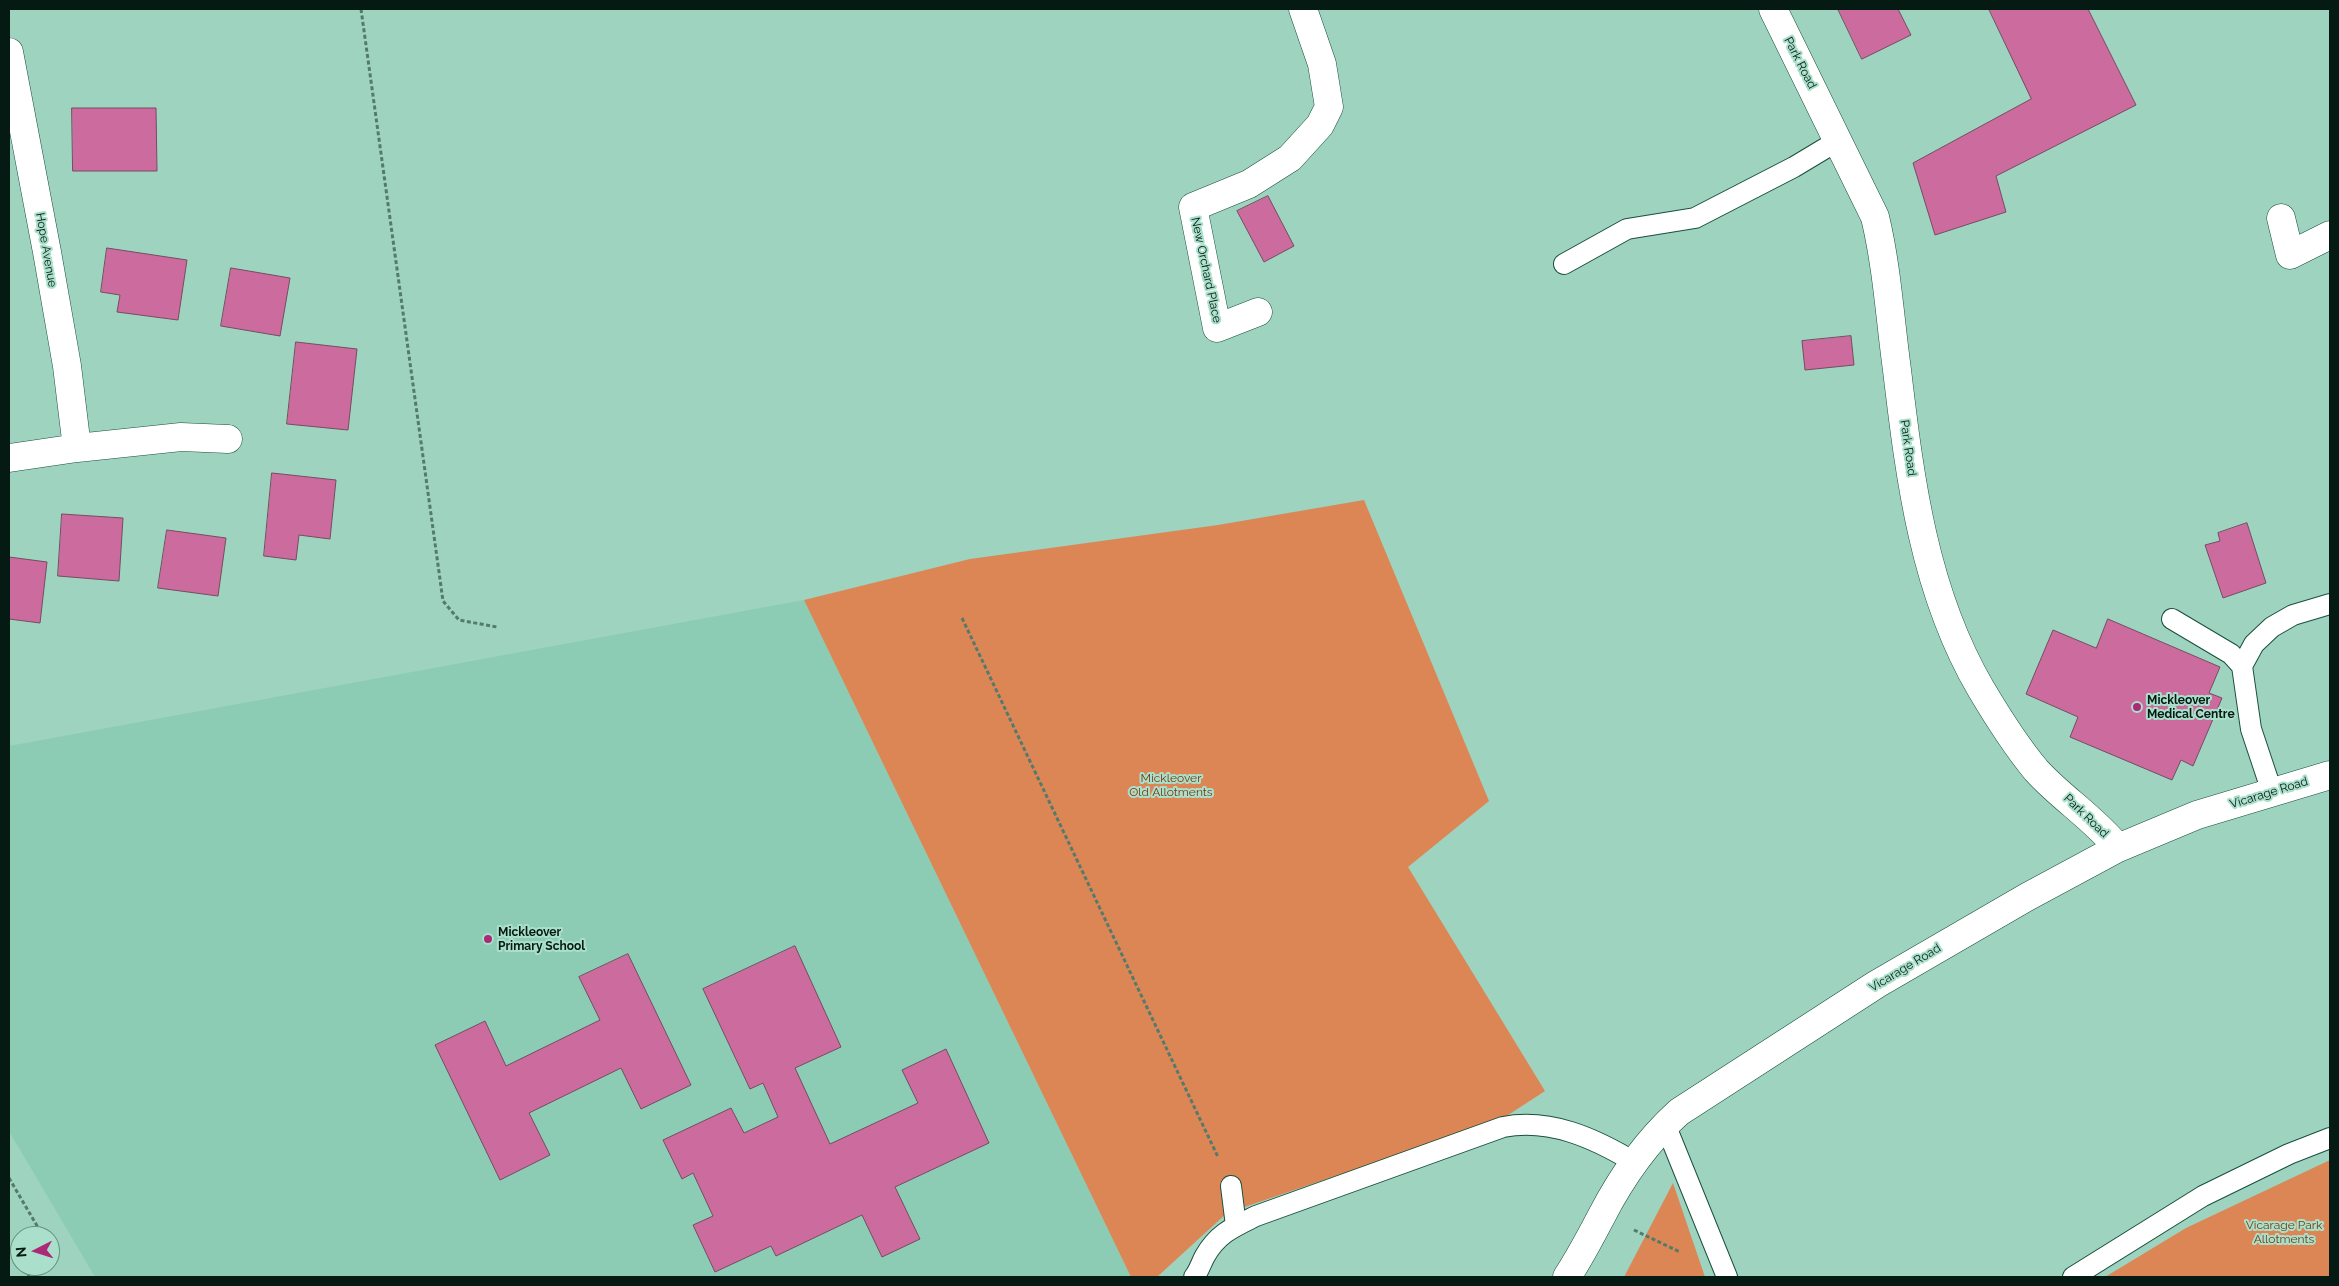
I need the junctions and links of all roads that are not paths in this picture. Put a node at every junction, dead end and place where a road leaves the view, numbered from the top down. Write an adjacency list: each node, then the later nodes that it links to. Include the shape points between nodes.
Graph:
1 (1303, 9): 8 (street, New Orchard Place, via 1322,64 1329,107 1320,125 1290,158 1248,184 1193,207 1217,328)
2 (1773, 9): 4 (street, Park Road)
3 (9, 52): 10 (street, Hope Avenue, via 47,252)
4 (1839, 140): 7 (lane, via 1695,218 1627,229); 17 (street, Park Road, via 1875,217 1882,245 1917,508 1930,568 1949,624 1981,688 2037,770 2103,830)
5 (2281, 218): 6 (street, via 2290,255)
6 (2330, 235)
7 (1564, 264)
8 (1258, 312)
9 (228, 439): 10 (street, via 181,436)
10 (77, 448): 11 (street)
11 (9, 458)
12 (2330, 604): 14 (lane, via 2293,615 2272,627 2254,644)
13 (2172, 620): 14 (lane, via 2231,654)
14 (2242, 666): 16 (lane, via 2251,729)
15 (2330, 775): 16 (street, Vicarage Road)
16 (2272, 792): 17 (street, Vicarage Road, via 2197,815)
17 (2118, 848): 18 (street, Vicarage Road, via 1877,984)
18 (1665, 1124): 20 (street, Vicarage Road); 23 (lane)
19 (2330, 1138): 26 (lane, via 2203,1196)
20 (1634, 1162): 22 (lane, via 1574,1133 1522,1123 1503,1127); 25 (street, Vicarage Road)
21 (1231, 1186): 22 (lane)
22 (1236, 1226): 24 (lane, via 1220,1235)
23 (1726, 1275)
24 (1194, 1277)
25 (1567, 1277)
26 (2073, 1277)

